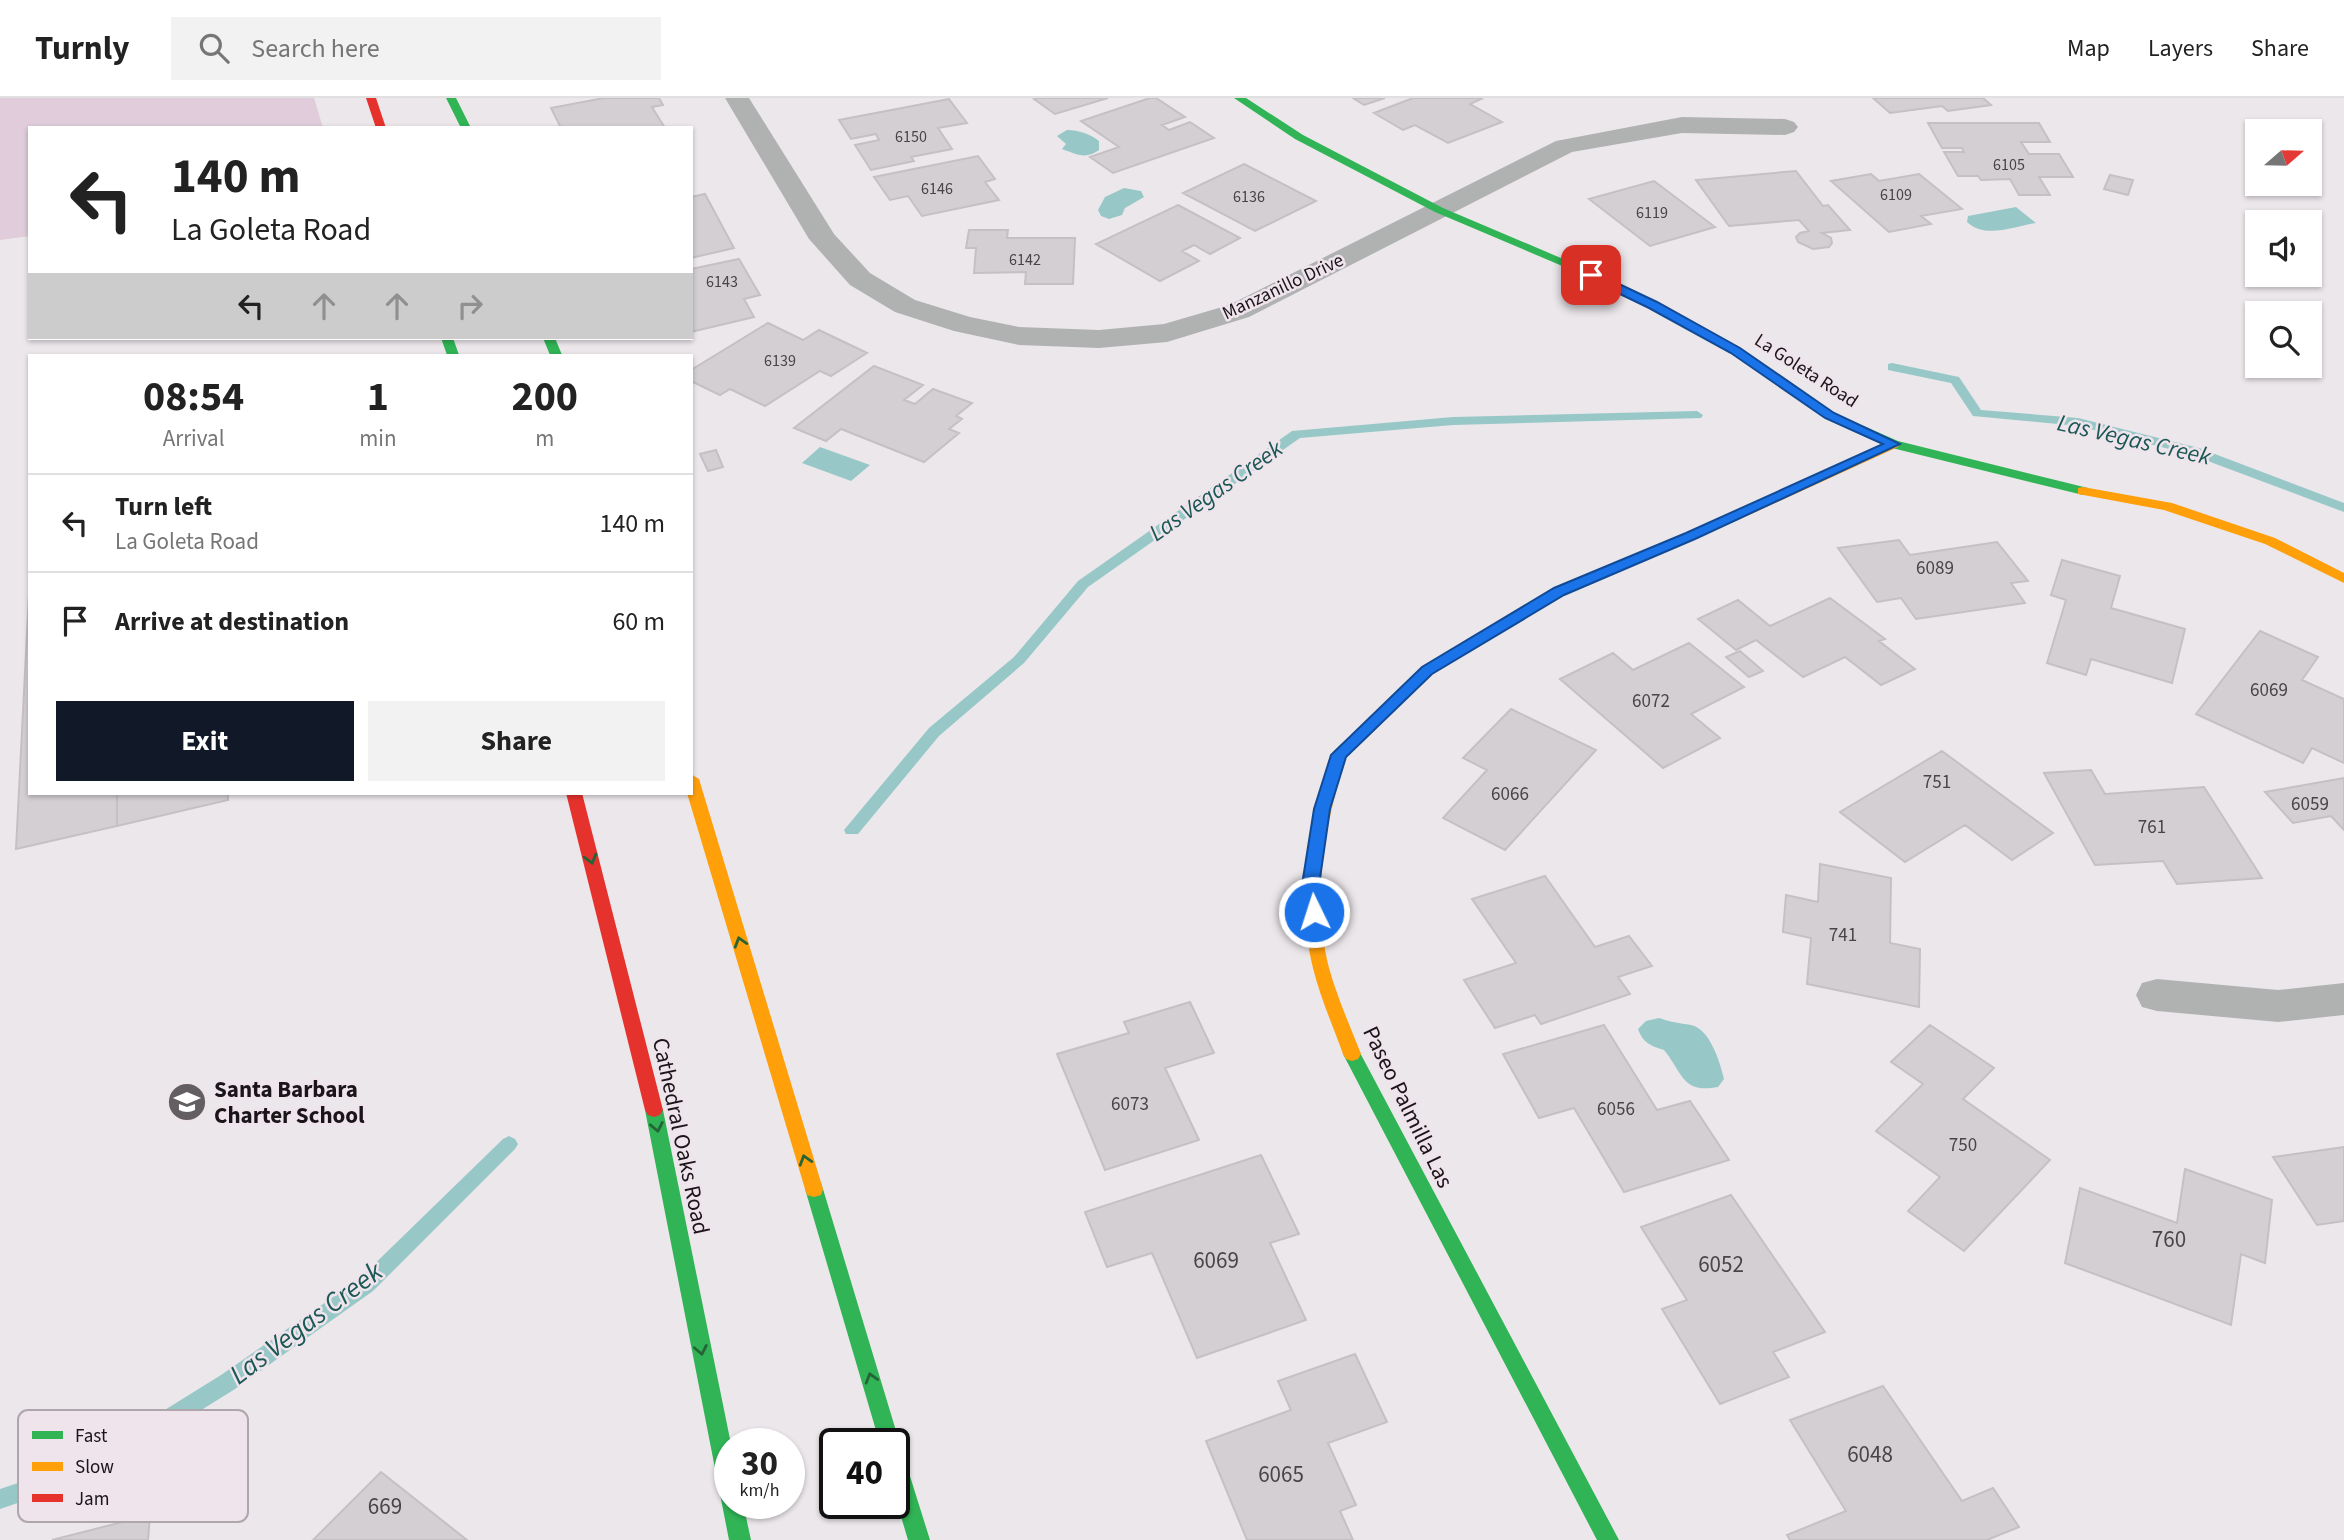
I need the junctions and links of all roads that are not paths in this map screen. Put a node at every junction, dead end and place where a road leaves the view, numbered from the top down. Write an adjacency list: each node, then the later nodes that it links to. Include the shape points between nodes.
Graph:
1 (371, 98): 5 (street)
2 (451, 98): 6 (street)
3 (737, 98): 8 (street, Manzanillo Drive, via 823,239 860,279 905,306 1018,336 1099,339 1167,333 1239,311)
4 (1239, 98): 8 (street, La Goleta Road, via 1300,137)
5 (380, 126)
6 (465, 126)
7 (1785, 127): 8 (street, Manzanillo Drive, via 1682,125 1565,146)
8 (1439, 210): 9 (street, La Goleta Road, via 1653,305 1736,351 1830,416)
9 (1893, 444): 10 (street, La Goleta Road, via 2073,489 2167,506 2270,541); 21 (street, Paseo Palmilla Las, via 1559,592 1427,671 1339,755 1322,809 1311,885 1321,967 1355,1062)
10 (2344, 579)
11 (693, 786): 16 (street, one-way to 11)
12 (575, 795): 15 (street, Cathedral Oaks Road, one-way to 15, via 648,1079)
13 (2157, 995): 14 (street, via 2278,1006)
14 (2344, 999)
15 (717, 1428)
16 (885, 1428)
17 (910, 1510): 20 (street)
18 (735, 1519): 19 (street)
19 (740, 1540)
20 (919, 1540)
21 (1608, 1540)

